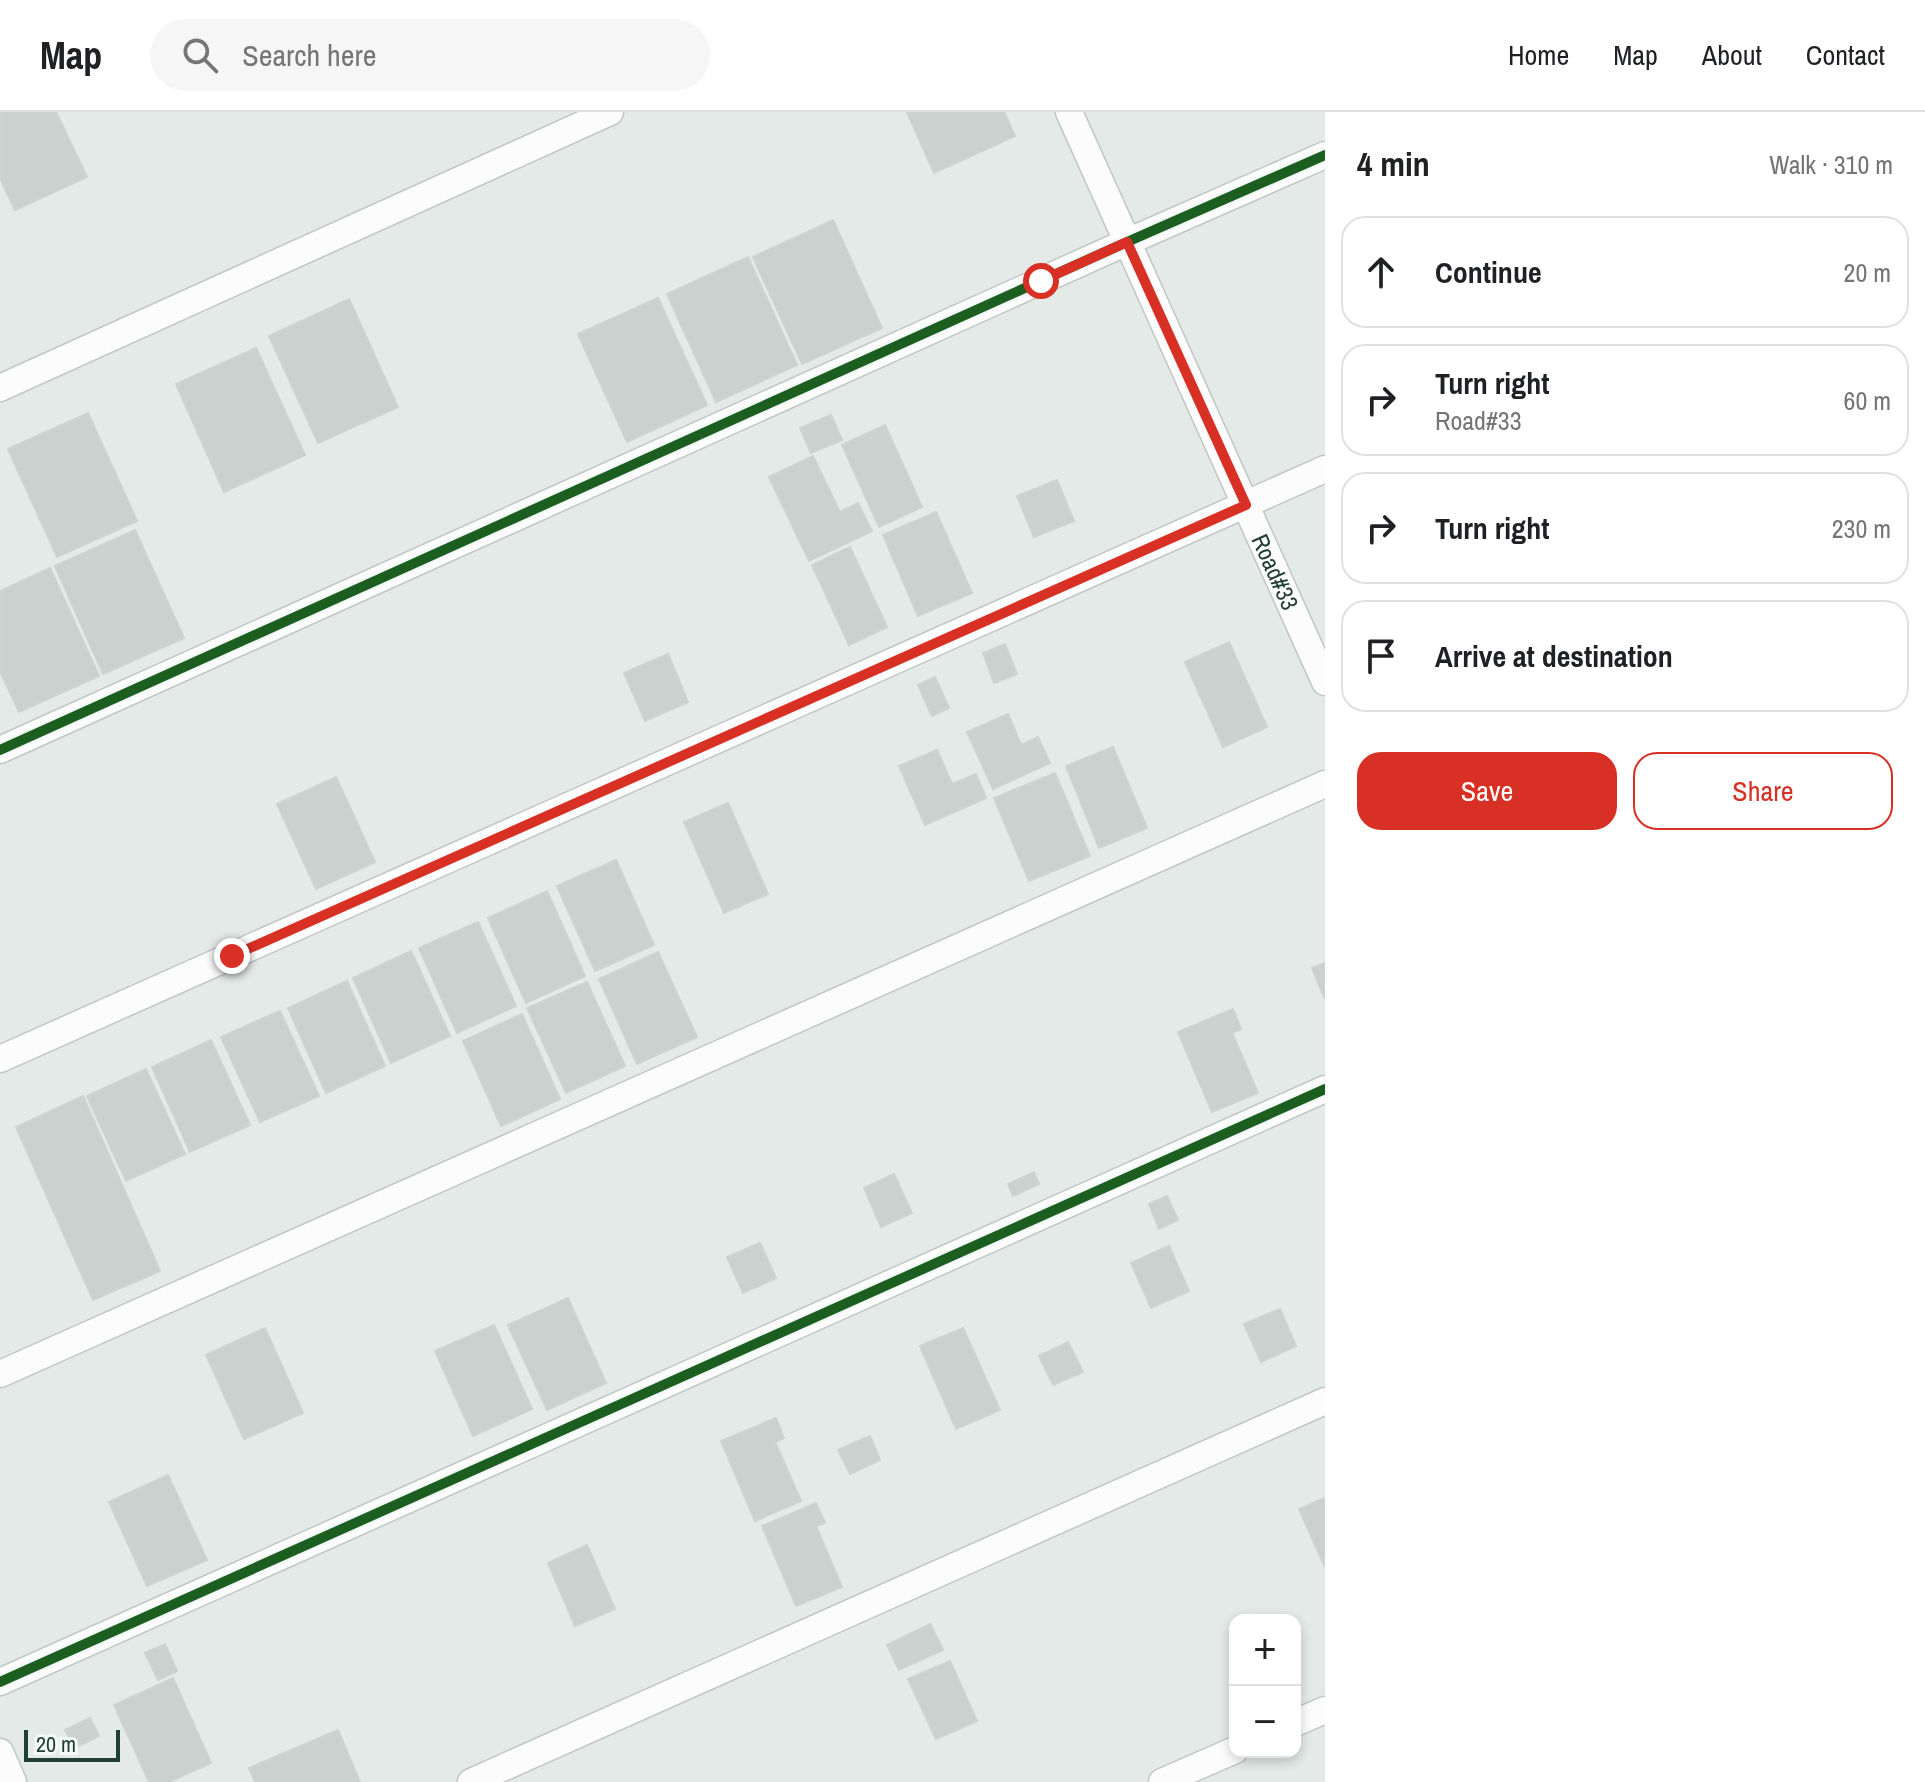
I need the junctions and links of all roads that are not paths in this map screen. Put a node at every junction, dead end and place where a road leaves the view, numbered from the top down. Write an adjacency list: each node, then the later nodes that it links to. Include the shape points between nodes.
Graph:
1 (610, 112): 5 (street)
2 (1069, 112): 4 (street, Road#33)
3 (1325, 155): 4 (street)
4 (1127, 242): 7 (street, Road#33); 9 (street)
5 (0, 388)
6 (1325, 469): 7 (street)
7 (1246, 505): 8 (street, Road#33); 11 (street)
8 (1325, 682)
9 (0, 750)
10 (1325, 784): 13 (street)
11 (0, 1059)
12 (1325, 1089): 15 (street)
13 (0, 1374)
14 (1325, 1401): 21 (street)
15 (0, 1682)
16 (1325, 1710): 17 (street)
17 (1301, 1720)
18 (0, 1752): 20 (street)
19 (1229, 1753): 22 (street)
20 (13, 1782)
21 (471, 1782)
22 (1162, 1782)

